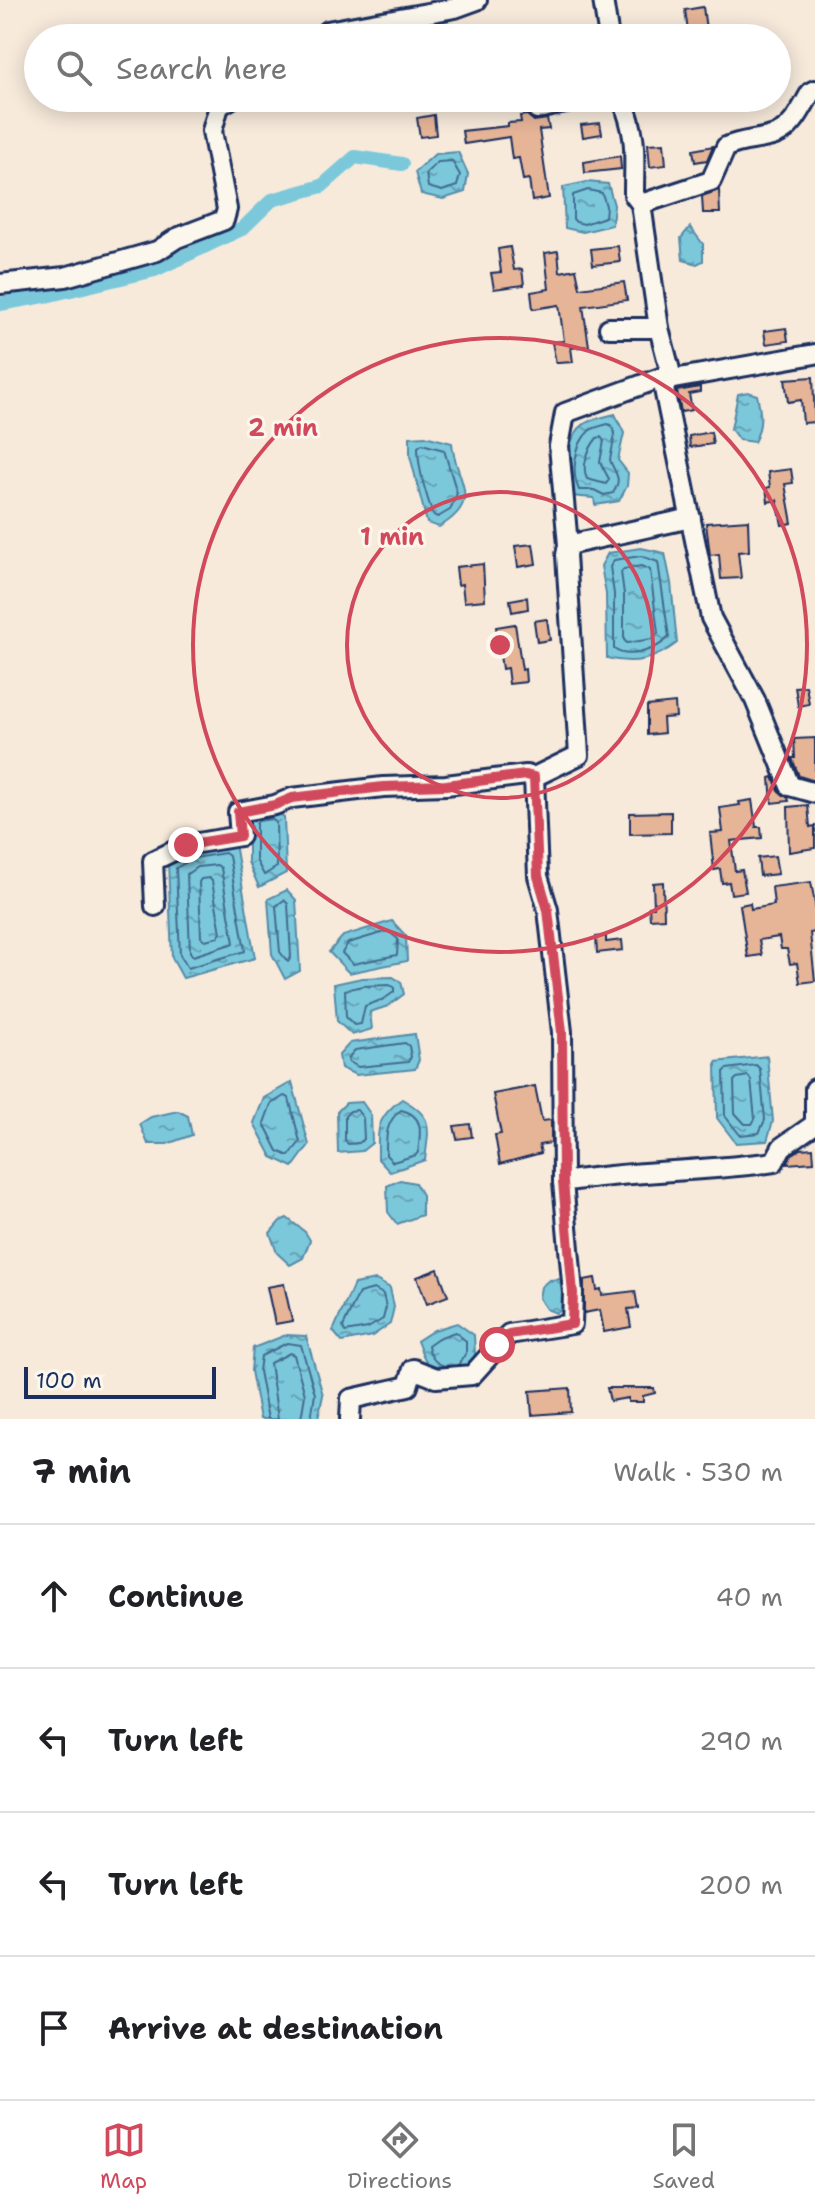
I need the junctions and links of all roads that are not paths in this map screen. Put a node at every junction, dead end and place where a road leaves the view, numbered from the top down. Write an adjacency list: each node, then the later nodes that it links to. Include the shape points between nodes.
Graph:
1 (477, 0): 3 (street)
2 (603, 0): 4 (street)
3 (366, 24)
4 (607, 24)
5 (815, 90): 8 (street, via 777,135 726,147 711,181)
6 (217, 112): 9 (street, via 212,131 227,209 224,220 157,251 65,277)
7 (628, 112): 8 (street, via 636,145 634,195)
8 (641, 204): 11 (street)
9 (0, 284)
10 (609, 328): 11 (street)
11 (659, 328): 13 (street)
12 (815, 354): 13 (street)
13 (670, 377): 14 (street, via 664,389); 15 (street, via 565,413 559,446)
14 (691, 518): 15 (street); 17 (street, via 711,618 755,700 790,786)
15 (568, 545): 16 (street, via 579,755)
16 (534, 777): 18 (street, via 383,787 292,798 238,812 240,836 186,845 153,861); 20 (street, via 538,876 548,910 562,1032)
17 (815, 793)
18 (155, 906)
19 (815, 1089): 20 (street, via 815,1124 782,1147 774,1162)
20 (563, 1182): 21 (street, via 572,1324 509,1334 472,1375 436,1378 413,1369 408,1386 351,1399)
21 (350, 1419)

